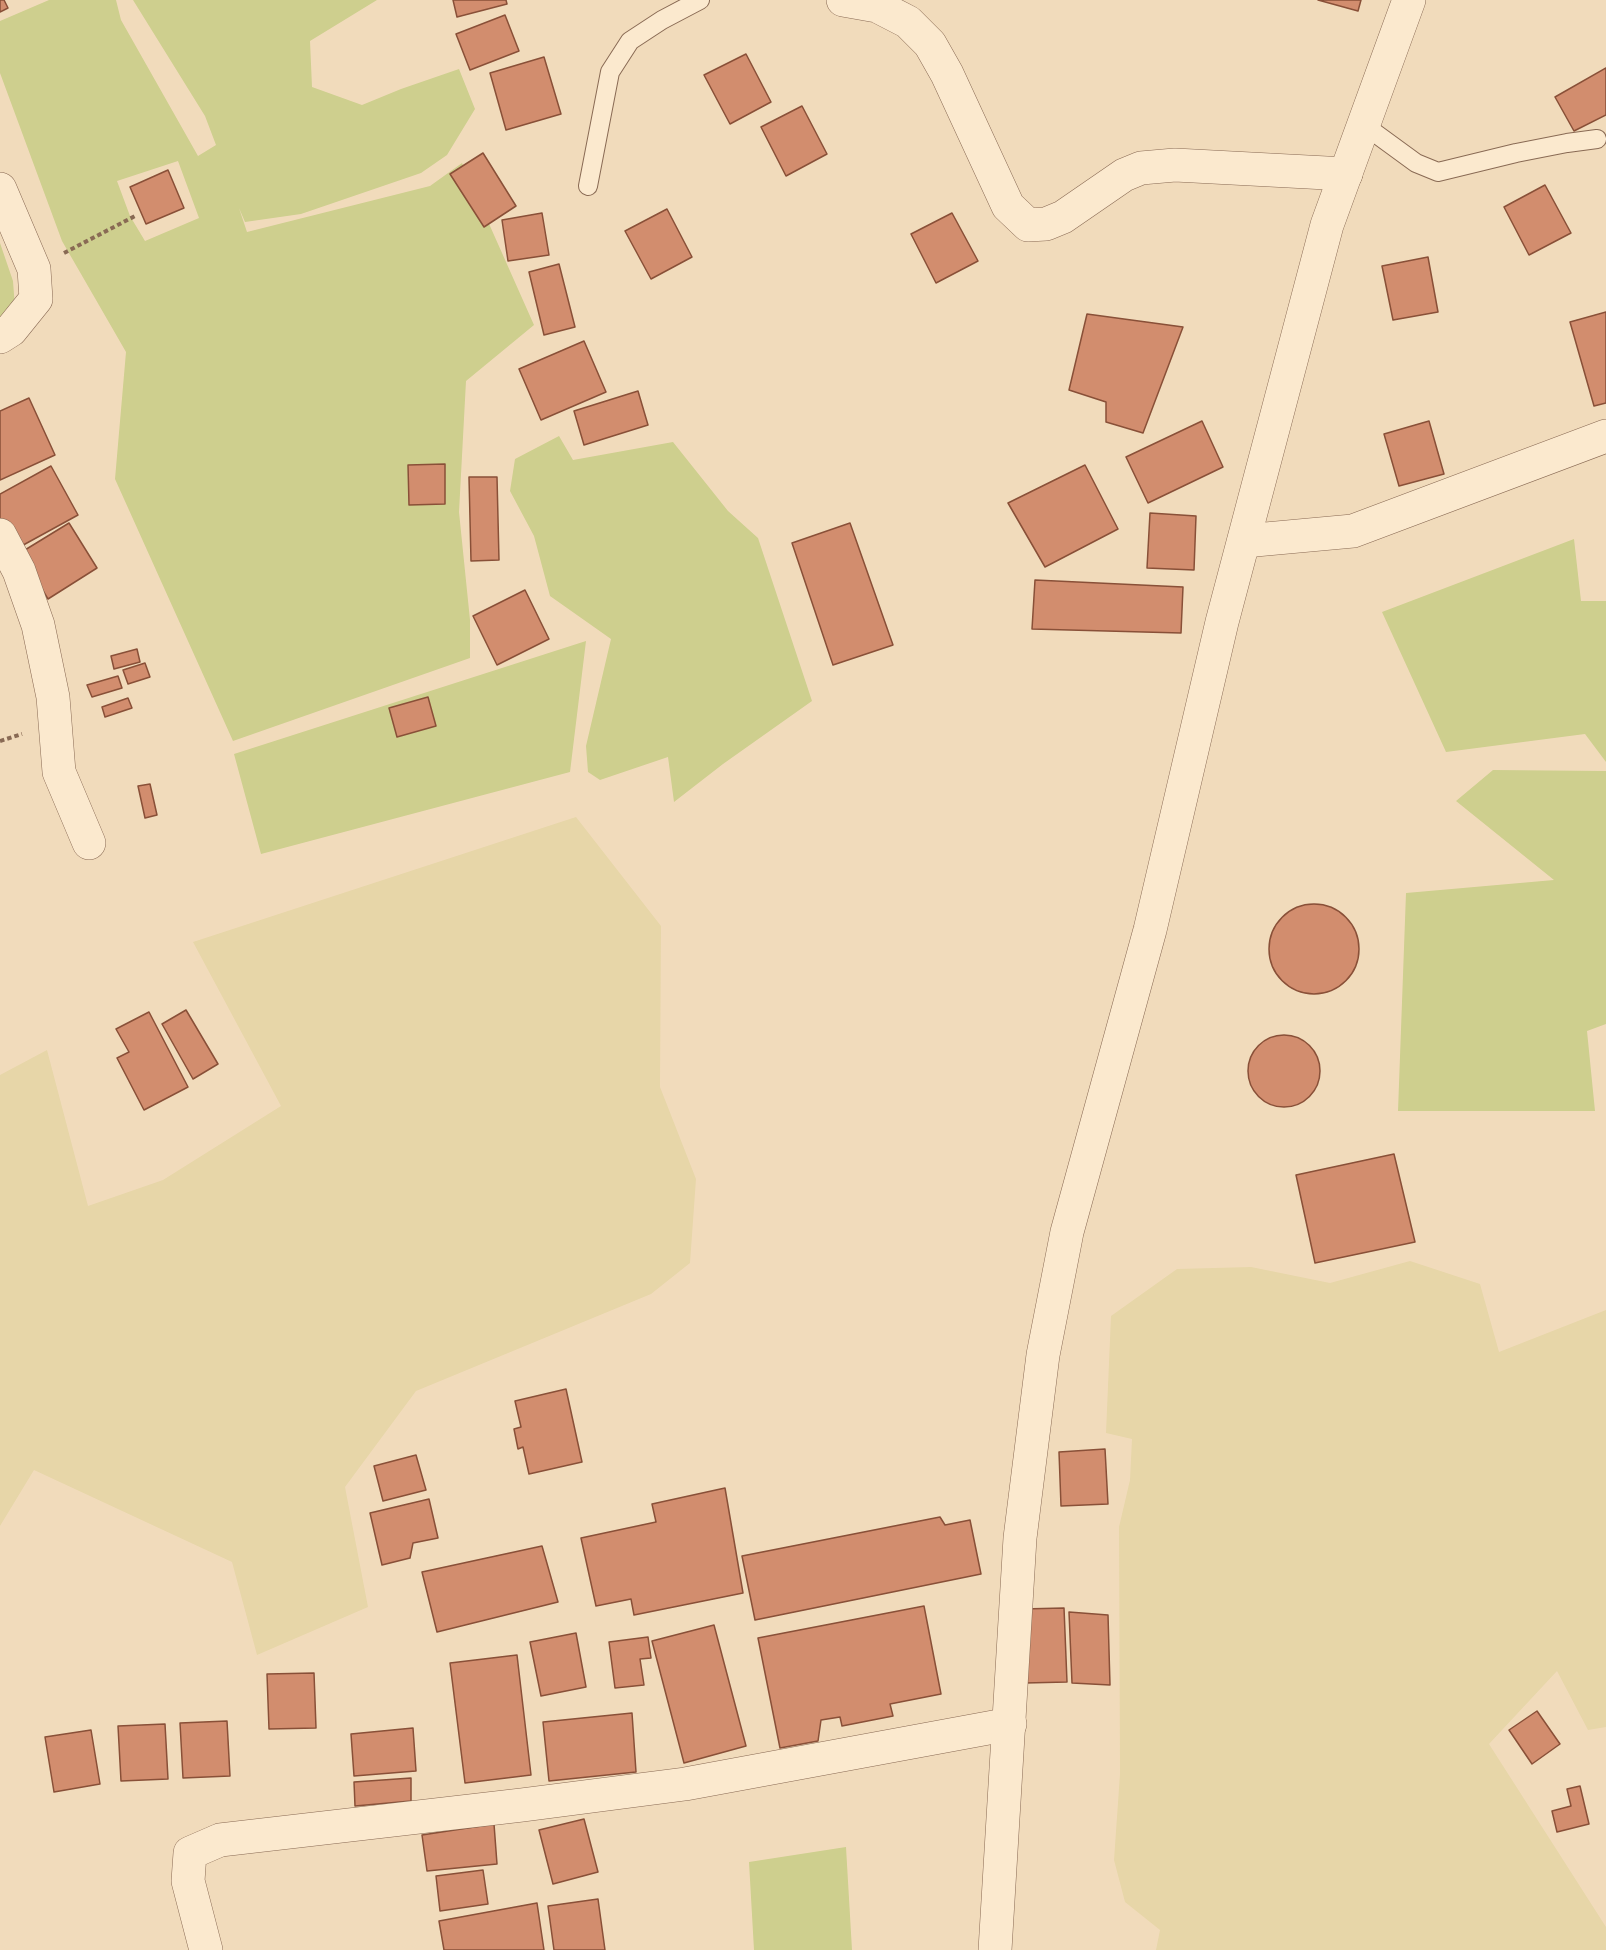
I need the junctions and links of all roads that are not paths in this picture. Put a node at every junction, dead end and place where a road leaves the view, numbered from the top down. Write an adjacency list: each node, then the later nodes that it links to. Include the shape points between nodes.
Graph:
1 (700, 0): 7 (lane, via 630,41 610,72)
2 (843, 0): 6 (street, via 877,6 908,22 930,44 1008,206 1028,225 1046,224 1063,217 1124,174 1141,168 1175,165)
3 (1409, 0): 4 (street)
4 (1364, 125): 5 (lane, via 1416,164 1438,172); 6 (street)
5 (1597, 139)
6 (1346, 174): 12 (street, via 1328,225)
7 (588, 186)
8 (0, 189): 9 (street, via 34,269 36,299 11,330)
9 (0, 337)
10 (1606, 436): 12 (street, via 1353,531)
11 (0, 535): 13 (street, via 19,571 38,625 52,696 59,772)
12 (1244, 541): 14 (street, via 1150,930 1067,1232 1043,1355 1020,1538)
13 (89, 843)
14 (1010, 1724): 15 (street, via 685,1784 220,1839 190,1853 188,1881); 16 (street)
15 (206, 1950)
16 (995, 1950)

